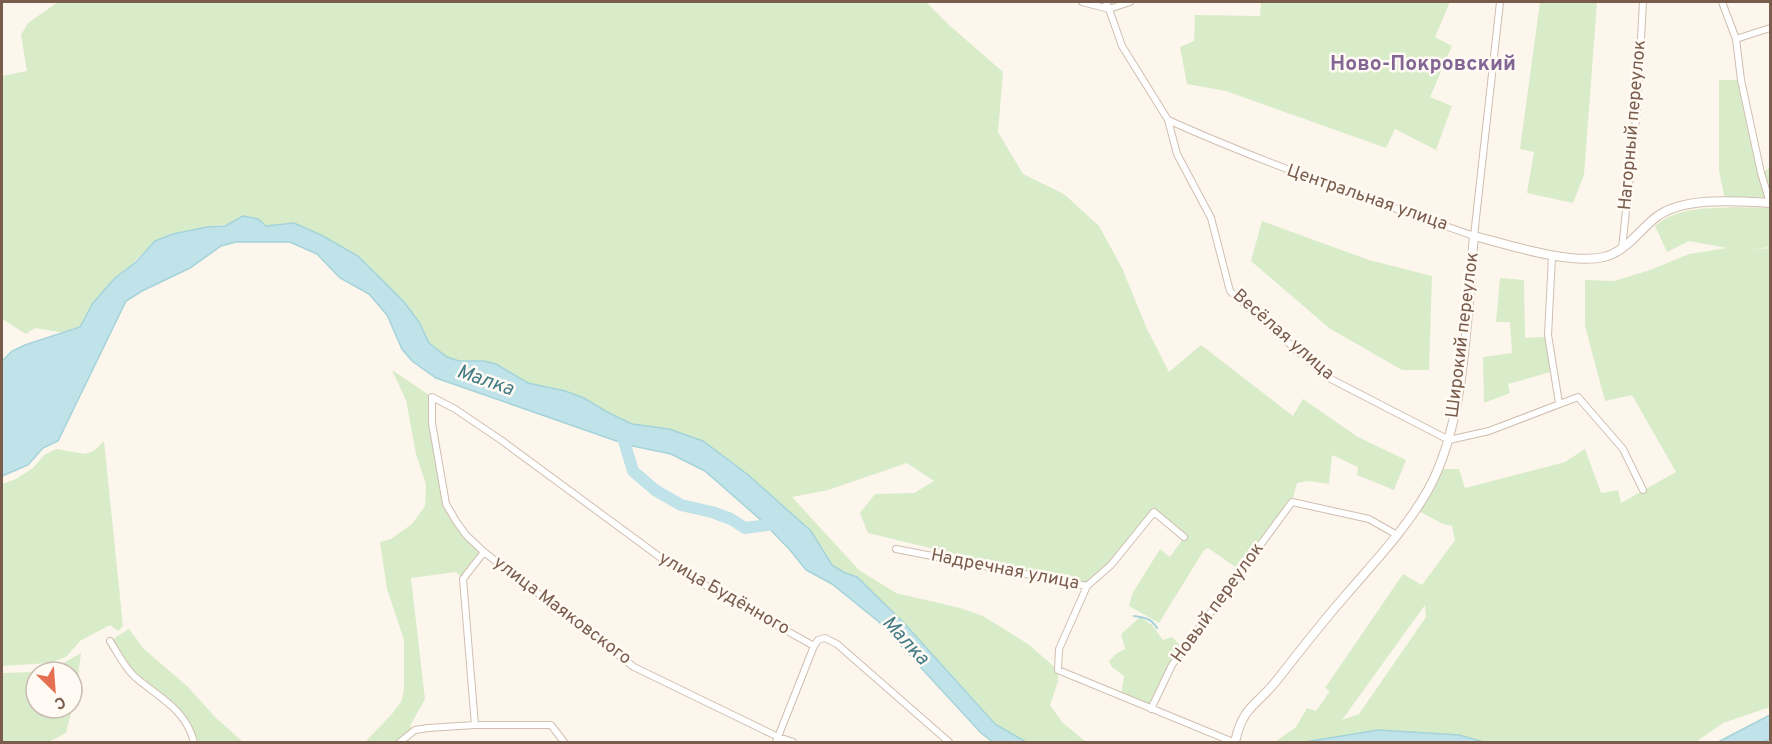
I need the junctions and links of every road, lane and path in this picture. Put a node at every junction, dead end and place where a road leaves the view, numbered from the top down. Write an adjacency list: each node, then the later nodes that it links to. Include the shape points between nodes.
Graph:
1 (1082, 2): 7 (street)
2 (1106, 2): 7 (street, Весёлая улица)
3 (1130, 2): 7 (street)
4 (1500, 2): 12 (street, Широкий переулок)
5 (1643, 2): 13 (street, Нагорный переулок, via 1637,109)
6 (1722, 2): 9 (street)
7 (1109, 9): 10 (street, Весёлая улица, via 1122,46)
8 (1770, 28): 9 (street)
9 (1736, 39): 11 (street, via 1741,80)
10 (1168, 120): 12 (street, Центральная улица, via 1226,147); 17 (street, Весёлая улица, via 1177,154 1211,218 1230,291 1327,377)
11 (1770, 203): 13 (street, Центральная улица, via 1712,201 1668,211)
12 (1474, 236): 14 (street, Центральная улица); 17 (street, Широкий переулок, via 1462,366)
13 (1622, 248): 14 (street, Центральная улица, via 1604,257)
14 (1552, 256): 16 (street, via 1548,335)
15 (432, 397): 22 (street, улица Маяковского, via 432,423 446,504 456,522); 25 (street, улица Будённого, via 501,440 676,569)
16 (1559, 403): 17 (street, via 1489,431); 18 (street, via 1578,396 1623,449)
17 (1449, 441): 19 (street, Широкий переулок, via 1428,490)
18 (1643, 490)
19 (1397, 536): 26 (street, Новый переулок, via 1370,519 1292,502 1172,665); 34 (street, Широкий переулок, via 1270,689 1255,701 1243,717)
20 (1184, 537): 23 (street, via 1154,512 1111,565)
21 (896, 549): 23 (street, Надречная улица)
22 (484, 552): 27 (street, via 463,579); 28 (street, улица Маяковского, via 634,667)
23 (1087, 586): 26 (street, Надречная улица, via 1059,649 1058,670)
24 (110, 641): 29 (street, via 133,675 182,716)
25 (814, 646): 28 (street); 33 (street, via 825,638 837,644)
26 (1151, 709): 34 (street, Надречная улица)
27 (475, 725): 30 (street, via 414,730); 31 (street, via 551,725)
28 (776, 739): 32 (street, улица Маяковского)
29 (194, 742)
30 (400, 742)
31 (564, 742)
32 (793, 742)
33 (949, 742)
34 (1234, 742)

